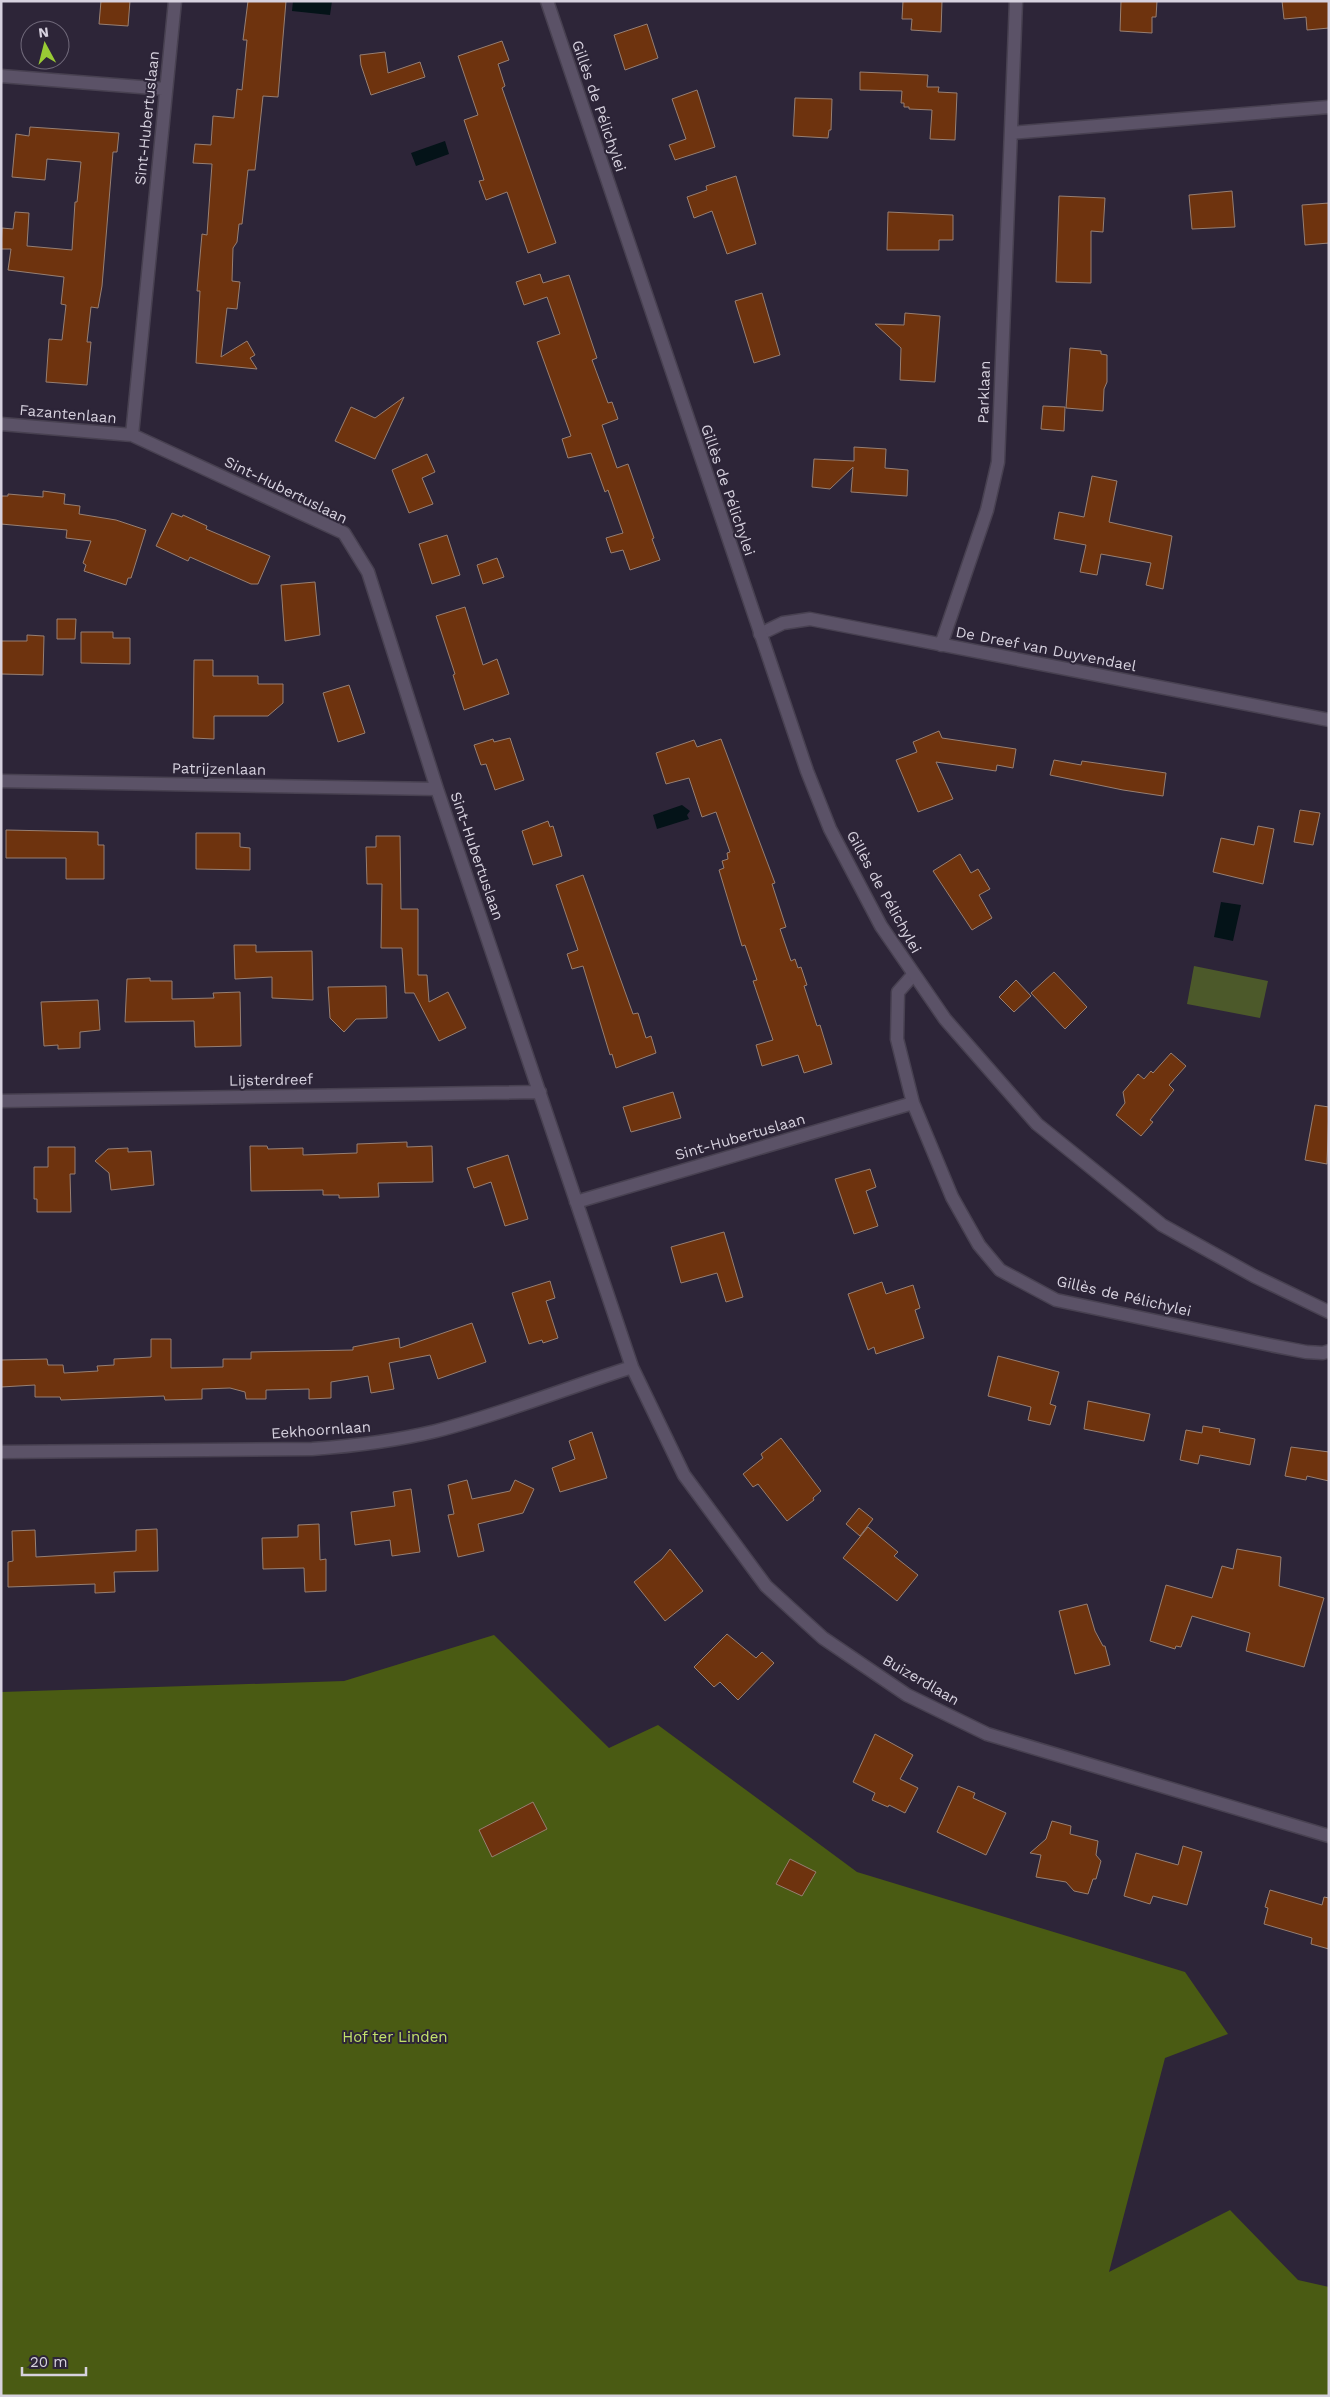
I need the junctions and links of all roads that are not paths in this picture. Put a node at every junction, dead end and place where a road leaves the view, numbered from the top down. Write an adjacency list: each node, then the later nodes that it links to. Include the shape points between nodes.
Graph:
1 (175, 1): 5 (street, Sint-Hubertuslaan)
2 (547, 1): 10 (street, Gillès de Pélichylei)
3 (1016, 1): 7 (street, Parklaan)
4 (1, 76): 5 (street)
5 (166, 90): 9 (street, Sint-Hubertuslaan)
6 (1329, 107): 7 (street)
7 (1011, 132): 11 (street, Parklaan, via 998,462 987,510)
8 (1, 424): 9 (street, Fazantenlaan)
9 (132, 435): 14 (street, Sint-Hubertuslaan, via 344,533 368,572)
10 (760, 634): 11 (street, De Dreef van Duyvendael, via 782,623 810,618); 15 (street, Gillès de Pélichylei, via 830,829 881,926)
11 (941, 645): 12 (street, De Dreef van Duyvendael)
12 (1329, 720)
13 (1, 781): 14 (street, Patrijzenlaan)
14 (437, 789): 16 (street, Sint-Hubertuslaan)
15 (912, 975): 18 (street, Gillès de Pélichylei, via 898,992 897,1038); 20 (street, Gillès de Pélichylei, via 945,1019 1037,1124 1074,1154 1162,1225 1254,1276)
16 (540, 1092): 17 (street, Lijsterdreef); 19 (street, Sint-Hubertuslaan)
17 (1, 1101)
18 (913, 1103): 19 (street, Sint-Hubertuslaan); 21 (street, Gillès de Pélichylei, via 952,1197 979,1245 1000,1270 1056,1300 1279,1347)
19 (576, 1202): 22 (street, Sint-Hubertuslaan)
20 (1329, 1312)
21 (1329, 1351)
22 (632, 1367): 23 (street, Eekhoornlaan, via 435,1431 354,1446); 24 (street, Buizerdlaan, via 684,1475 766,1586 823,1638 907,1695 987,1734)
23 (1, 1452)
24 (1329, 1836)

